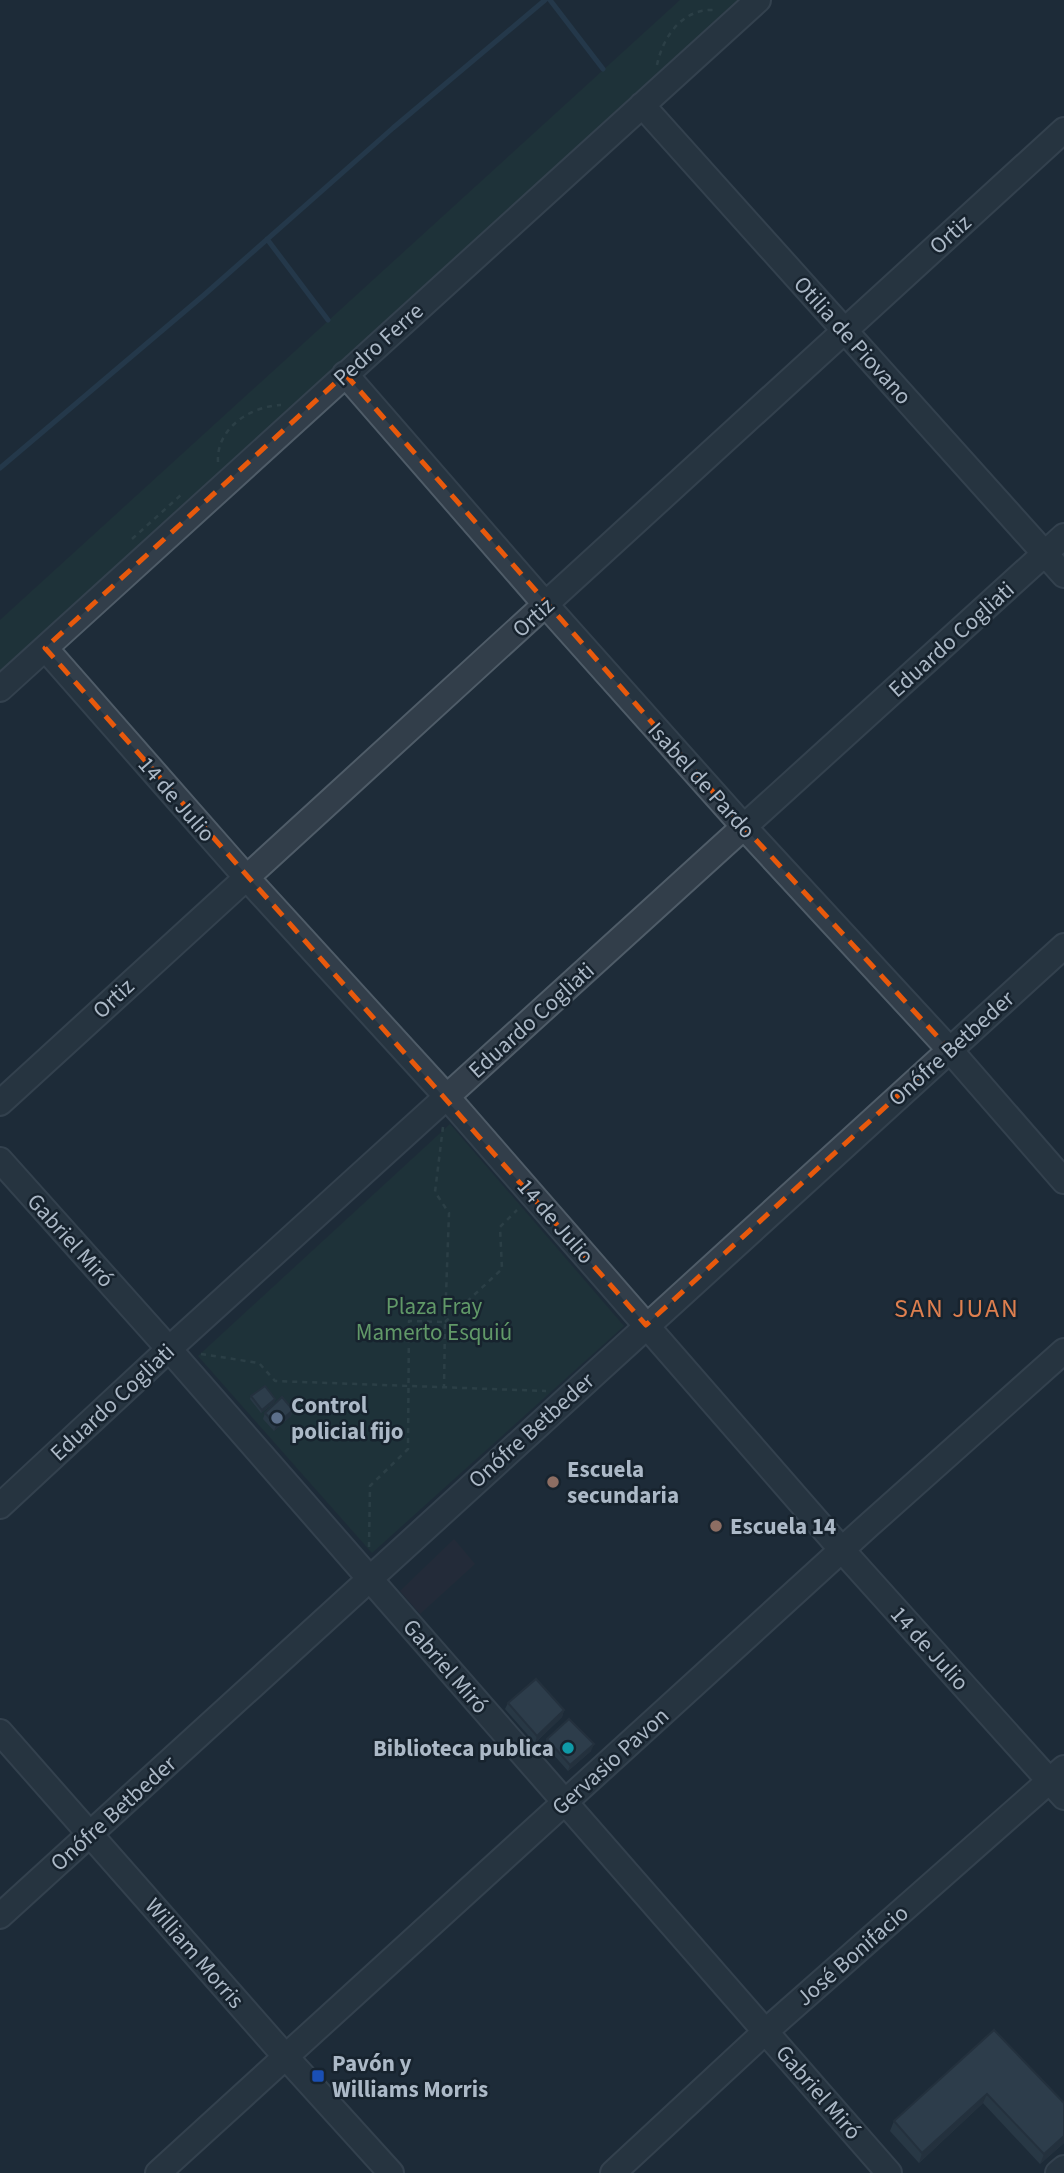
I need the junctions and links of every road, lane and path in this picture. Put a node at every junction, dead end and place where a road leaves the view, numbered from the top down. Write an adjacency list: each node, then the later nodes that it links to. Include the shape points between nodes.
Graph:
1 (758, 0): 3 (street, Pedro Ferre)
2 (718, 11): 3 (path, via 683,19 664,40 655,72)
3 (664, 85): 4 (street, Pedro Ferre)
4 (642, 105): 6 (street, Otilia de Piovano); 7 (street, Pedro Ferre)
5 (1064, 130): 6 (street, Ortiz)
6 (844, 330): 11 (street, Otilia de Piovano); 13 (street, Ortiz)
7 (345, 374): 8 (street, Pedro Ferre); 13 (street, Isabel de Pardo)
8 (302, 414): 9 (path, via 278,405 238,420 219,447); 14 (street, Pedro Ferre)
9 (218, 462)
10 (1064, 536): 11 (street, Eduardo Cogliati)
11 (1045, 553): 12 (street, Otilia de Piovano); 16 (street, Eduardo Cogliati)
12 (1064, 575)
13 (546, 605): 16 (street, Isabel de Pardo); 17 (street, Ortiz)
14 (44, 648): 15 (street, Pedro Ferre); 17 (street, 14 de Julio)
15 (0, 690)
16 (744, 827): 19 (street, Isabel de Pardo); 20 (street, Eduardo Cogliati)
17 (246, 877): 20 (street, 14 de Julio); 21 (street, Ortiz)
18 (1064, 946): 19 (street, Onófre Betbeder)
19 (949, 1049): 23 (street, Isabel de Pardo); 26 (street, Onófre Betbeder)
20 (447, 1097): 24 (street, 14 de Julio); 25 (path, via 435,1192 449,1213); 27 (street, Eduardo Cogliati)
21 (0, 1102)
22 (0, 1160): 27 (street, Gabriel Miró)
23 (1064, 1181)
24 (533, 1196): 25 (path, via 500,1227 502,1269); 26 (street, 14 de Julio)
25 (445, 1322): 29 (path, via 409,1321); 30 (path)
26 (646, 1325): 31 (street, Onófre Betbeder); 33 (street, 14 de Julio)
27 (169, 1349): 29 (path, via 259,1363 275,1381); 32 (street, Eduardo Cogliati); 34 (street, Gabriel Miró)
28 (1064, 1351): 33 (street, Gervasio Pavon)
29 (408, 1387): 30 (path); 34 (path, via 408,1449 370,1486)
30 (444, 1387): 31 (path)
31 (573, 1392): 34 (street, Onófre Betbeder)
32 (0, 1506)
33 (842, 1550): 36 (street, 14 de Julio); 37 (street, Gervasio Pavon)
34 (369, 1578): 37 (street, Gabriel Miró); 38 (street, Onófre Betbeder)
35 (0, 1732): 38 (street, William Morris)
36 (1059, 1782): 40 (street, José Bonifacio)
37 (565, 1802): 40 (street, Gabriel Miró); 41 (street, Gervasio Pavon)
38 (90, 1833): 39 (street, Onófre Betbeder); 41 (street, William Morris)
39 (0, 1916)
40 (766, 2031): 45 (street, José Bonifacio); 46 (street, Gabriel Miró)
41 (285, 2056): 43 (street, Gervasio Pavon); 44 (street, William Morris)
42 (1064, 2168): 47 (street)
43 (158, 2173)
44 (391, 2173)
45 (613, 2173)
46 (889, 2173)
47 (1058, 2173)

